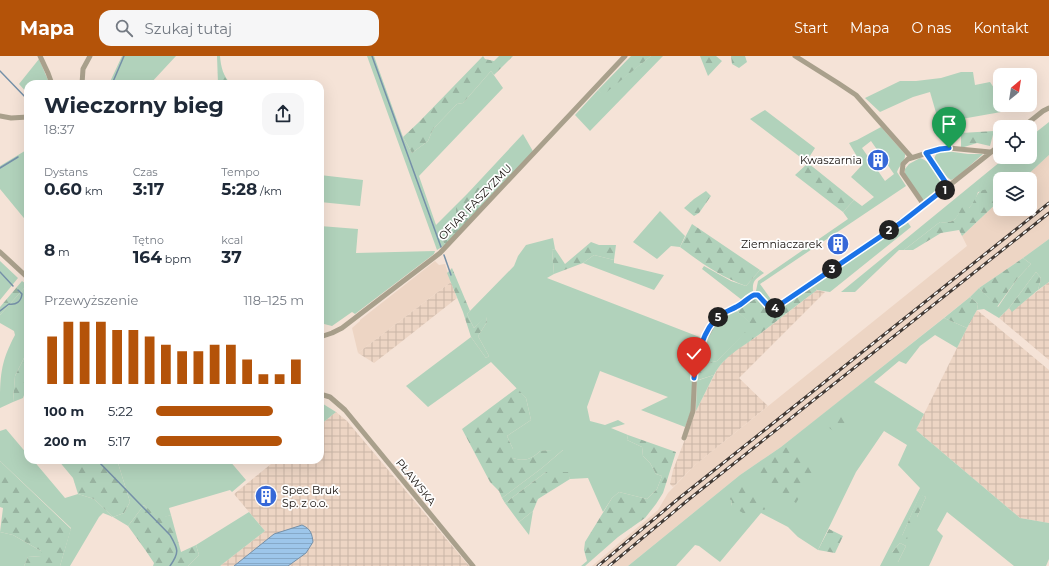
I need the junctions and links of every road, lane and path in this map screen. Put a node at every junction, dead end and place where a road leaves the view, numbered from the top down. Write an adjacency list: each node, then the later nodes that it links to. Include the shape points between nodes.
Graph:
1 (40, 56): 5 (street)
2 (90, 56): 6 (street, via 83,69)
3 (625, 56): 19 (street, OFIAR FASZYZMU, via 440,253 342,328)
4 (795, 56): 14 (street, via 856,95)
5 (51, 80)
6 (82, 80)
7 (1049, 108): 10 (street)
8 (0, 116): 9 (street)
9 (24, 117)
10 (1032, 120)
11 (993, 150): 12 (street)
12 (990, 152): 13 (street, via 949,148); 15 (street)
13 (926, 153): 14 (street); 15 (street)
14 (911, 157): 16 (street, via 903,164 902,173)
15 (948, 186): 16 (street)
16 (924, 206): 21 (street, via 775,308 768,306 758,295 754,295 720,315 708,332 697,356 693,411)
17 (0, 252): 18 (street)
18 (24, 274)
19 (324, 336)
20 (324, 395): 22 (street, PŁAWSKA, via 345,410)
21 (684, 438)
22 (473, 566)

